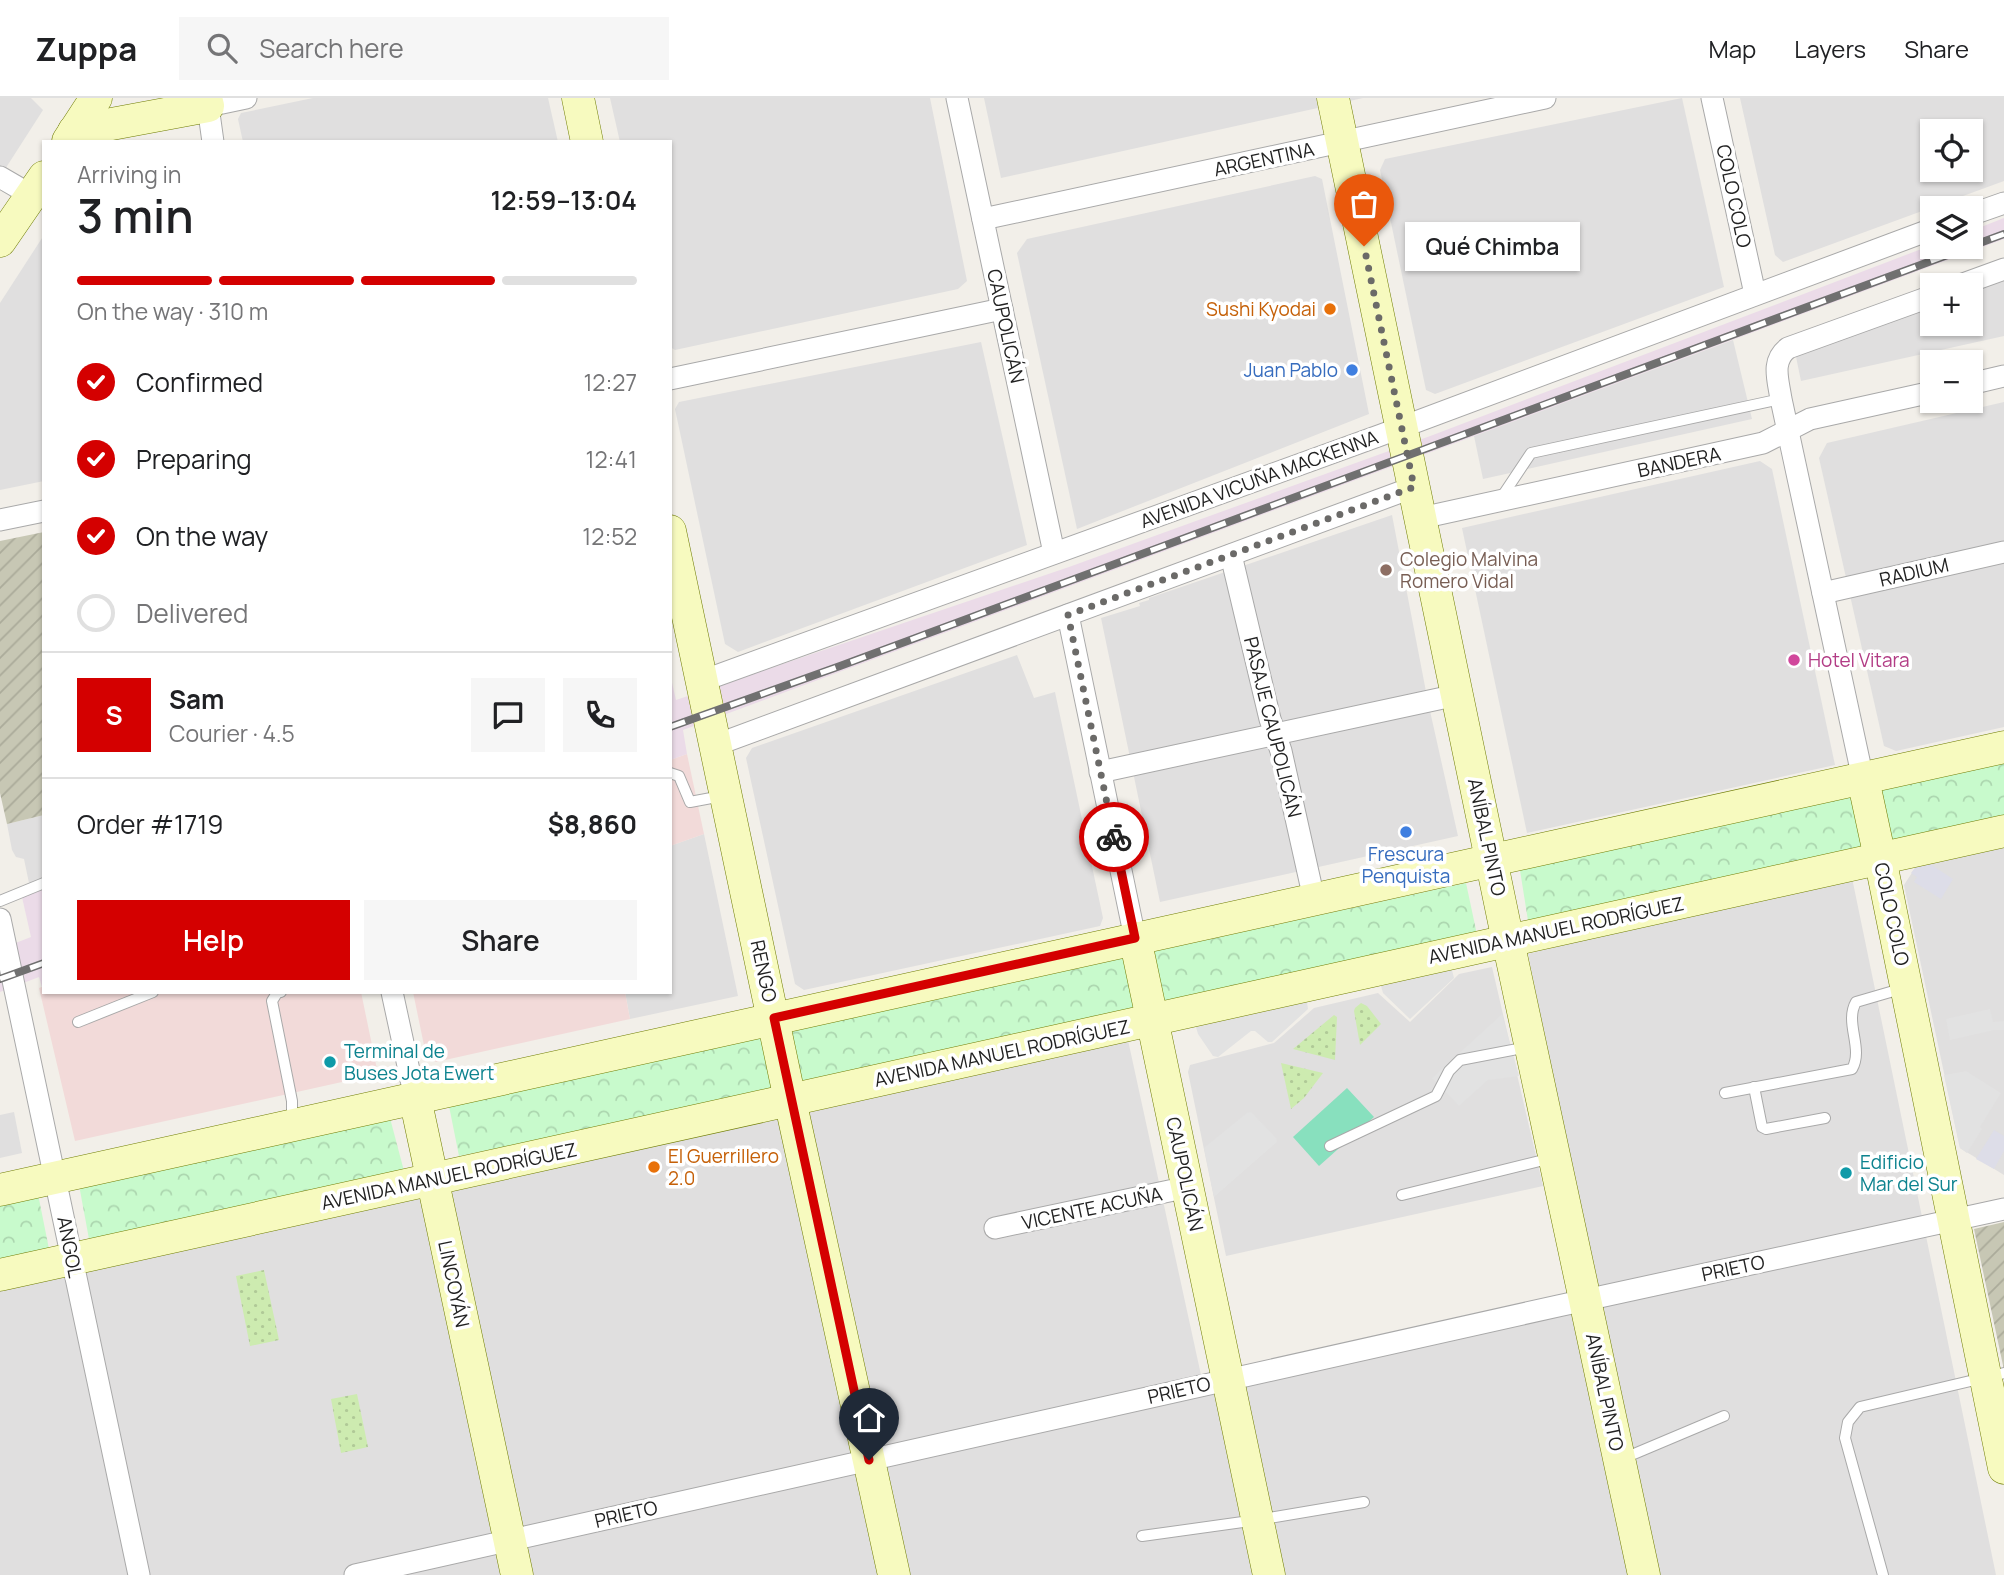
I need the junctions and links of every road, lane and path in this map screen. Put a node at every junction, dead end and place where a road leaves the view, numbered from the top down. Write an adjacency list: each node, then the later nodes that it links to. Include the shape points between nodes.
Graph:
1 (96, 98): 9 (main road)
2 (246, 98): 8 (street)
3 (578, 98): 11 (main road)
4 (957, 98): 17 (street, CAUPOLICÁN)
5 (1333, 98): 12 (main road, ANÍBAL PINTO)
6 (1545, 98): 12 (street, ARGENTINA)
7 (1712, 98): 22 (street, COLO COLO)
8 (207, 102): 9 (main road); 10 (street)
9 (71, 137)
10 (213, 140)
11 (587, 140)
12 (1343, 142): 17 (street, ARGENTINA); 30 (main road, ANÍBAL PINTO)
13 (0, 177): 14 (street)
14 (37, 186): 19 (main road)
15 (2004, 203): 16 (street)
16 (1983, 210)
17 (983, 219): 24 (street, CAUPOLICÁN)
18 (1920, 233): 22 (street, AVENIDA VICUÑA MACKENNA)
19 (0, 241)
20 (2004, 269): 21 (street)
21 (1983, 277)
22 (1755, 295): 30 (street, AVENIDA VICUÑA MACKENNA)
23 (1920, 300): 29 (street, COLO COLO, via 1788,348 1777,360)
24 (1002, 309): 26 (street); 39 (street, CAUPOLICÁN)
25 (2004, 376): 27 (street)
26 (672, 379)
27 (1983, 381)
28 (1920, 396): 31 (street, BANDERA, via 1810,419)
29 (1781, 398): 31 (street, COLO COLO); 33 (lane, via 1531,453)
30 (1402, 427): 32 (main road, ANÍBAL PINTO); 39 (street, AVENIDA VICUÑA MACKENNA)
31 (1788, 430): 33 (street, BANDERA, via 1763,443); 41 (street, COLO COLO)
32 (1414, 487): 35 (main road, ANÍBAL PINTO); 40 (street)
33 (1500, 501): 35 (street, BANDERA)
34 (42, 511): 36 (street)
35 (1421, 518): 44 (main road, ANÍBAL PINTO)
36 (0, 520)
37 (672, 540): 43 (main road, RENGO)
38 (2004, 552): 41 (street, RADIUM)
39 (1054, 553): 43 (street, AVENIDA VICUÑA MACKENNA)
40 (1231, 555): 42 (street); 45 (street, PASAJE CAUPOLICÁN)
41 (1823, 593): 50 (street, COLO COLO)
42 (1068, 615): 46 (street); 48 (street, CAUPOLICÁN)
43 (702, 681): 46 (main road, RENGO)
44 (1457, 695): 45 (street); 54 (main road, ANÍBAL PINTO)
45 (1276, 734): 48 (street); 56 (street, PASAJE CAUPOLICÁN)
46 (716, 745): 51 (main road, RENGO)
47 (2004, 747): 50 (main road)
48 (1100, 772): 59 (street, CAUPOLICÁN)
49 (672, 774): 51 (lane, via 679,776 690,802)
50 (1863, 779): 53 (main road, COLO COLO); 54 (main road)
51 (726, 795): 65 (main road, RENGO)
52 (2004, 831): 53 (main road, AVENIDA MANUEL RODRÍGUEZ)
53 (1880, 859): 60 (main road, AVENIDA MANUEL RODRÍGUEZ); 61 (main road, COLO COLO)
54 (1491, 860): 56 (main road); 60 (main road, ANÍBAL PINTO)
55 (42, 884): 57 (lane)
56 (1314, 899): 59 (main road)
57 (0, 901)
58 (0, 919): 77 (street, ANGOL)
59 (1135, 938): 65 (main road); 66 (main road, CAUPOLICÁN)
60 (1508, 941): 66 (main road, AVENIDA MANUEL RODRÍGUEZ); 68 (main road, ANÍBAL PINTO)
61 (1906, 987): 69 (lane, via 1857,1002 1852,1013 1857,1061 1852,1069); 83 (main road, COLO COLO)
62 (148, 994): 67 (lane)
63 (276, 994): 74 (lane, via 272,1001 292,1101)
64 (392, 994): 71 (street, LINCOYÁN)
65 (774, 1018): 71 (main road); 72 (main road, RENGO)
66 (1152, 1020): 72 (main road, AVENIDA MANUEL RODRÍGUEZ); 79 (main road, CAUPOLICÁN)
67 (78, 1022)
68 (1531, 1046): 75 (lane, via 1460,1060 1436,1096); 76 (main road, ANÍBAL PINTO)
69 (1754, 1087): 70 (lane); 73 (lane, via 1762,1128)
70 (1725, 1093)
71 (415, 1097): 74 (main road); 78 (main road, LINCOYÁN)
72 (790, 1100): 78 (main road, AVENIDA MANUEL RODRÍGUEZ); 91 (main road, RENGO)
73 (1825, 1118)
74 (291, 1125): 77 (main road)
75 (1331, 1146)
76 (1555, 1157): 81 (lane); 87 (main road, ANÍBAL PINTO)
77 (56, 1177): 80 (main road); 85 (street, ANGOL)
78 (432, 1180): 85 (main road, AVENIDA MANUEL RODRÍGUEZ); 97 (main road, LINCOYÁN)
79 (1188, 1188): 84 (street, VICENTE ACUÑA); 89 (main road, CAUPOLICÁN)
80 (0, 1190)
81 (1402, 1195)
82 (2004, 1209): 83 (street, PRIETO)
83 (1954, 1220): 87 (street, PRIETO); 88 (main road, COLO COLO)
84 (995, 1228)
85 (72, 1259): 86 (main road, AVENIDA MANUEL RODRÍGUEZ); 98 (street, ANGOL)
86 (0, 1275)
87 (1585, 1300): 89 (street, PRIETO); 92 (main road, ANÍBAL PINTO)
88 (1994, 1376): 93 (main road, COLO COLO); 104 (lane, via 1860,1407 1848,1422 1845,1438)
89 (1228, 1380): 91 (street, PRIETO); 95 (main road, CAUPOLICÁN)
90 (1724, 1416): 92 (lane)
91 (869, 1460): 97 (street, PRIETO); 101 (main road, RENGO)
92 (1619, 1460): 103 (main road, ANÍBAL PINTO)
93 (2004, 1468)
94 (1364, 1502): 95 (lane)
95 (1258, 1520): 96 (lane); 102 (main road, CAUPOLICÁN)
96 (1142, 1536)
97 (510, 1540): 99 (street, PRIETO); 100 (main road, LINCOYÁN)
98 (138, 1575)
99 (355, 1575)
100 (517, 1575)
101 (894, 1575)
102 (1269, 1575)
103 (1644, 1575)
104 (1883, 1575)

